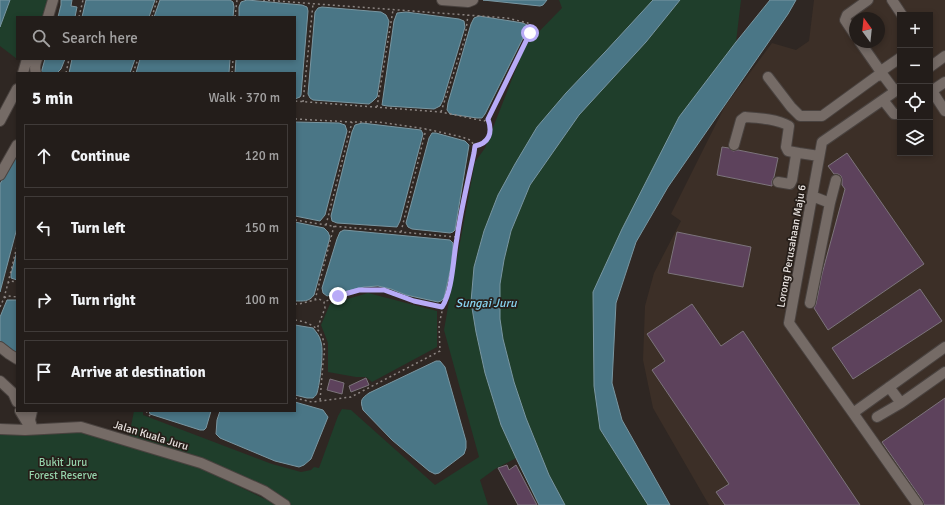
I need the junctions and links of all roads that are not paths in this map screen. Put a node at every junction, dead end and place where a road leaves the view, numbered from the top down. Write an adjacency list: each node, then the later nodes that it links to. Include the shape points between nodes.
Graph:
1 (53, 0): 9 (street)
2 (442, 0): 3 (street)
3 (473, 0)
4 (868, 0): 6 (street)
5 (892, 0): 7 (street)
6 (850, 12)
7 (900, 12)
8 (849, 13): 10 (street, via 845,20)
9 (48, 16)
10 (849, 26)
11 (864, 48): 19 (street)
12 (945, 56): 16 (street)
13 (27, 60): 17 (street)
14 (36, 60): 18 (street)
15 (897, 60): 19 (street)
16 (933, 65)
17 (23, 72)
18 (36, 72)
19 (882, 73): 20 (street, via 822,116 800,116 790,107); 22 (street)
20 (768, 77)
21 (945, 82): 25 (street)
22 (897, 89)
23 (16, 91): 30 (street)
24 (897, 91): 27 (street, Lorong Perusahaan Maju 6)
25 (933, 91)
26 (933, 95): 28 (street)
27 (883, 100): 29 (street, via 894,114); 34 (street, Lorong Perusahaan Maju 6, via 822,142)
28 (945, 111)
29 (897, 114)
30 (0, 121)
31 (734, 144): 33 (street, via 741,120 745,117 756,118 789,126 786,147 788,151)
32 (16, 147): 35 (street)
33 (799, 153): 34 (street); 37 (street, via 796,155 790,184)
34 (819, 156): 38 (street, Lorong Perusahaan Maju 6)
35 (0, 175)
36 (836, 180): 39 (street)
37 (778, 182)
38 (812, 196): 39 (street); 51 (street, Lorong Perusahaan Maju 6, via 789,323)
39 (830, 203): 40 (street)
40 (810, 303)
41 (0, 347): 43 (street)
42 (945, 347): 46 (street)
43 (16, 358)
44 (945, 372): 48 (street)
45 (0, 381): 47 (street, via 13,393)
46 (889, 387): 48 (street); 51 (street)
47 (16, 400)
48 (901, 403): 52 (street)
49 (21, 412): 54 (street)
50 (32, 412): 54 (street)
51 (854, 412): 56 (street, Lorong Perusahaan Maju 6)
52 (877, 417)
53 (0, 429): 54 (street, Jalan Kuala Juru)
54 (32, 429): 55 (street, Jalan Kuala Juru, via 81,427 159,449 233,477 264,491)
55 (285, 505)
56 (918, 505)

